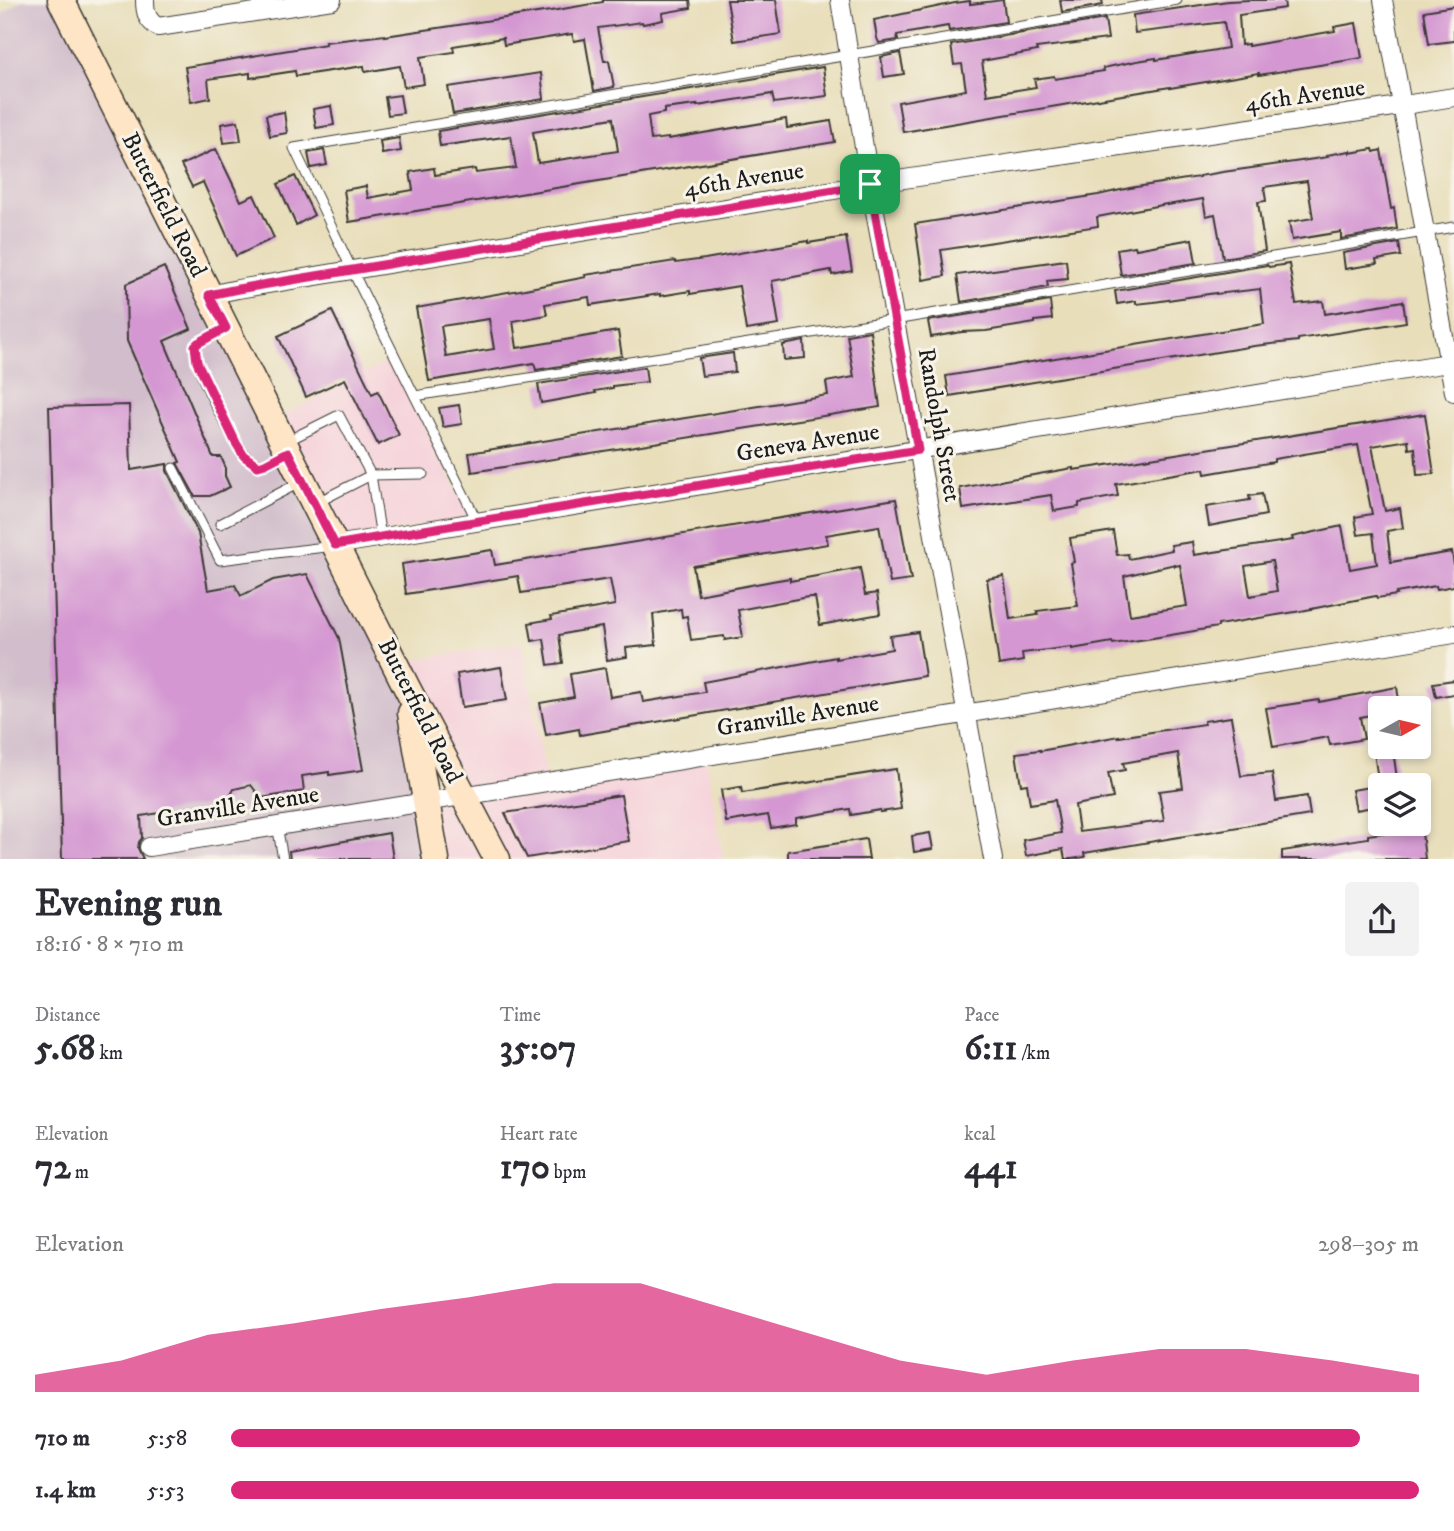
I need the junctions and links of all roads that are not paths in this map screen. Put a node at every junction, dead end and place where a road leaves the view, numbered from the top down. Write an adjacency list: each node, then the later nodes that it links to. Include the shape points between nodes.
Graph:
1 (61, 0): 14 (main road, Butterfield Road)
2 (145, 0): 3 (street, via 147,17 158,27)
3 (332, 0)
4 (840, 0): 7 (street, Randolph Street)
5 (1177, 0): 7 (lane)
6 (1383, 0): 9 (street)
7 (850, 54): 10 (street, Randolph Street); 13 (lane, via 294,148)
8 (1454, 97): 9 (street, 46th Avenue)
9 (1402, 106): 10 (street, 46th Avenue); 12 (street)
10 (870, 184): 13 (street, 46th Avenue); 15 (street, Randolph Street)
11 (1454, 227): 12 (lane)
12 (1426, 232): 15 (lane); 17 (street)
13 (352, 270): 14 (street, 46th Avenue); 19 (lane)
14 (209, 295): 16 (main road, Butterfield Road)
15 (894, 320): 19 (lane); 21 (street, Randolph Street)
16 (226, 328): 20 (main road, Butterfield Road); 20 (lane, via 198,343 195,350 229,430 244,456 258,466)
17 (1452, 363): 18 (street); 21 (street, Geneva Avenue)
18 (1454, 391)
19 (415, 396): 26 (lane)
20 (286, 448): 24 (lane, via 340,415); 25 (main road, Butterfield Road)
21 (918, 450): 26 (street, Geneva Avenue); 32 (street, Randolph Street)
22 (173, 468): 29 (lane, via 220,560)
23 (423, 474): 24 (lane)
24 (371, 475): 25 (lane); 28 (lane)
25 (308, 493): 27 (lane); 29 (main road, Butterfield Road)
26 (477, 521): 28 (street, Geneva Avenue)
27 (220, 524)
28 (381, 537): 29 (street, Geneva Avenue)
29 (335, 545): 31 (main road, Butterfield Road)
30 (1454, 634): 32 (street, Granville Avenue)
31 (407, 688): 33 (main road, Butterfield Road); 34 (main road)
32 (967, 713): 33 (street, Granville Avenue); 40 (street, Randolph Street)
33 (463, 795): 34 (street, Granville Avenue); 39 (main road, Butterfield Road)
34 (426, 801): 35 (street, Granville Avenue); 38 (main road)
35 (277, 825): 36 (street, Granville Avenue); 37 (lane)
36 (149, 847)
37 (283, 859)
38 (436, 859)
39 (497, 859)
40 (993, 859)

